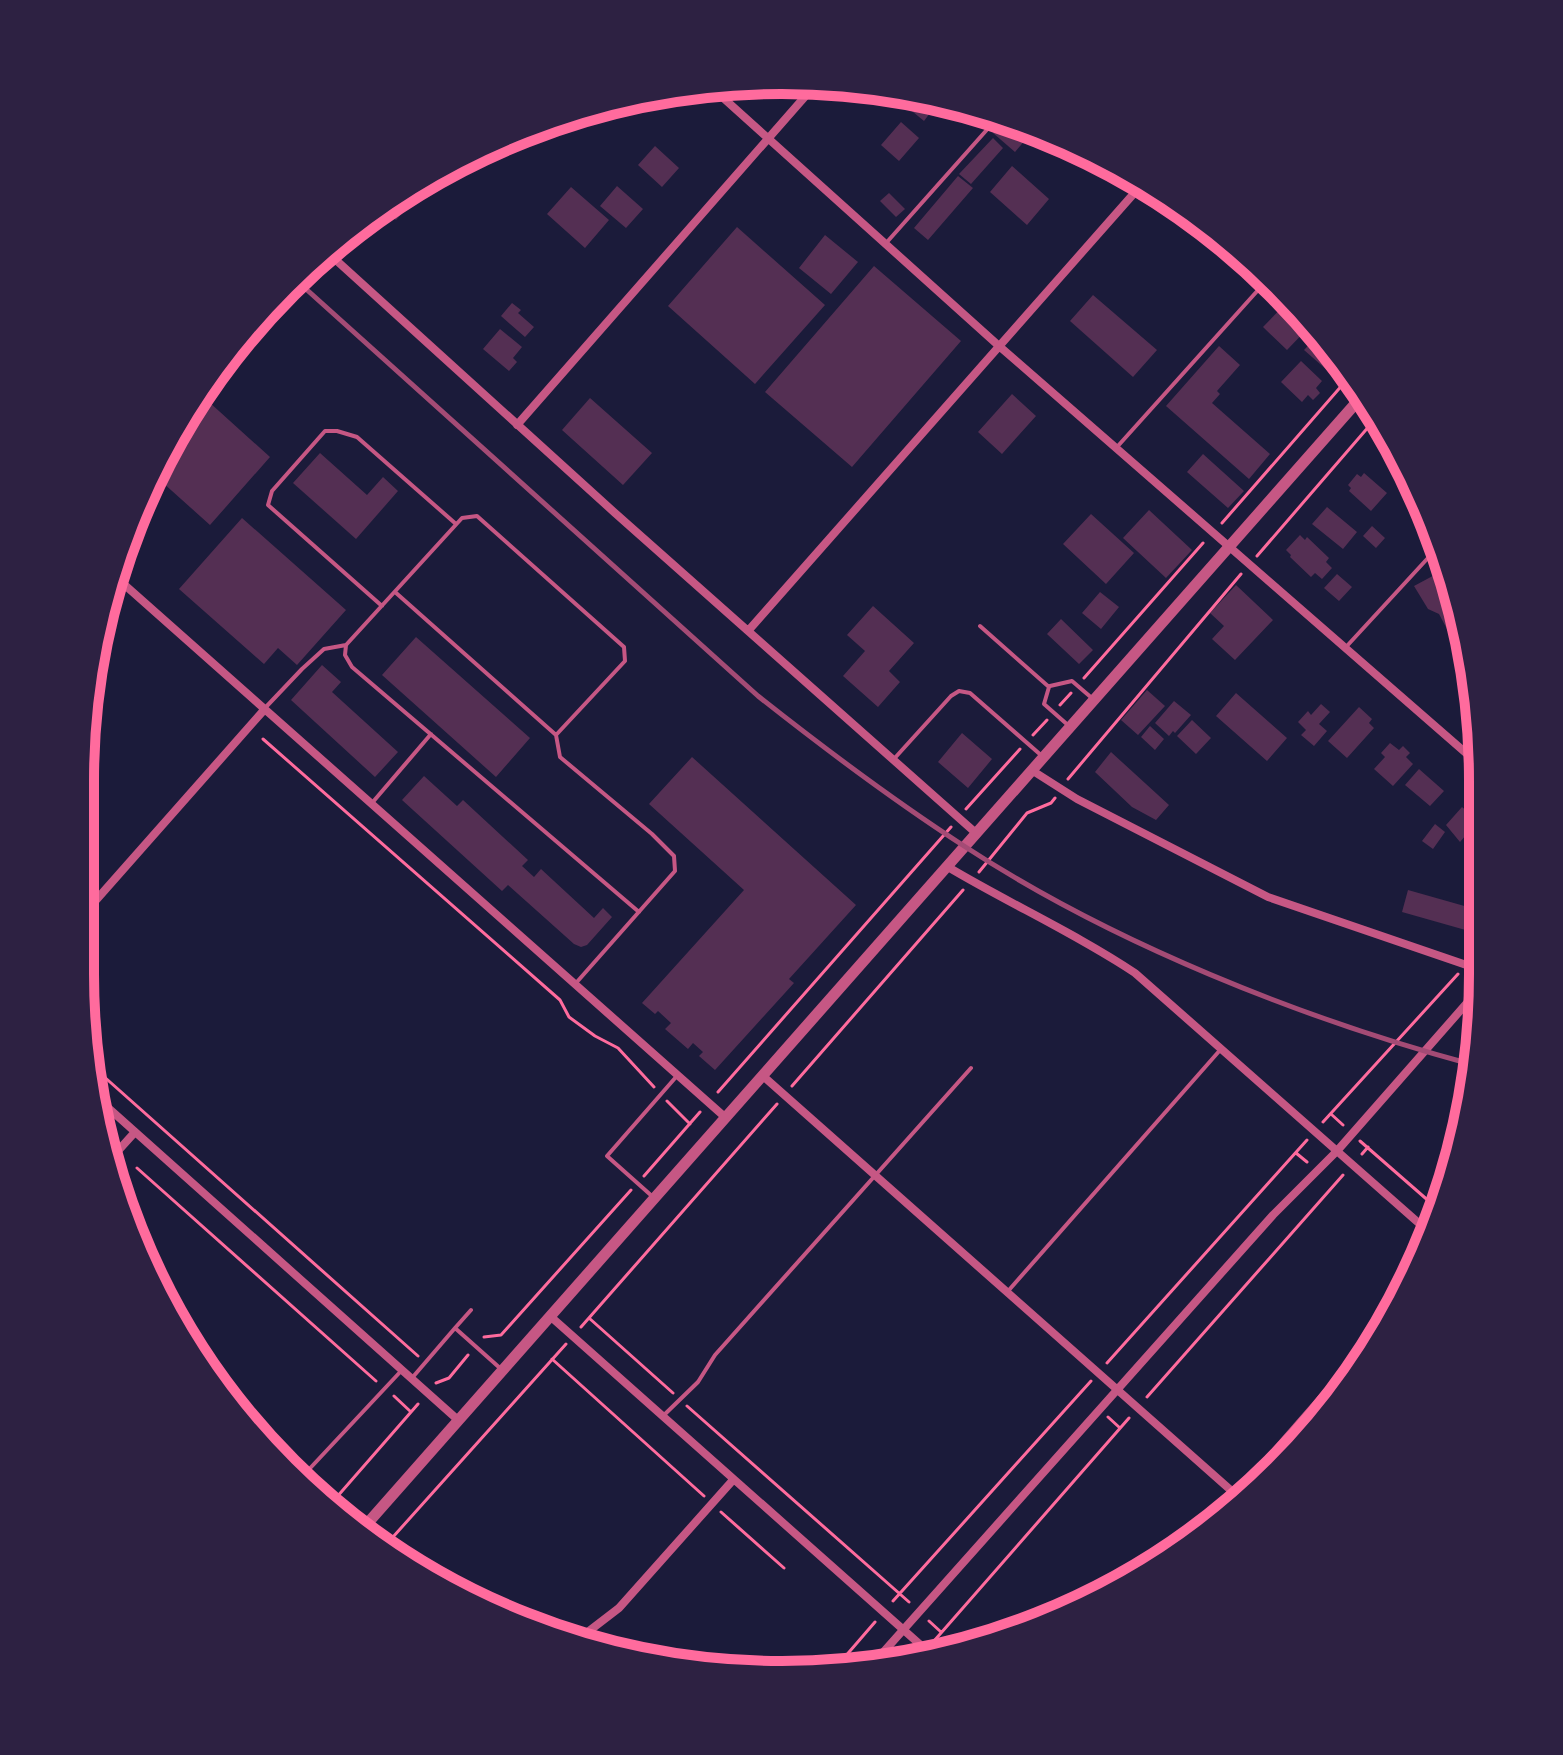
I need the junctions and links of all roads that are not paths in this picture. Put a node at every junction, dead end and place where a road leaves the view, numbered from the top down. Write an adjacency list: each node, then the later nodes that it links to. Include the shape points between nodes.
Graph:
1 (807, 95): 4 (street)
2 (722, 97): 4 (street)
3 (990, 126): 6 (lane)
4 (768, 138): 6 (street); 11 (street)
5 (1135, 192): 9 (street)
6 (886, 244): 9 (street)
7 (335, 259): 11 (street)
8 (1260, 288): 12 (lane)
9 (999, 346): 12 (street); 20 (street)
10 (1355, 404): 14 (street)
11 (517, 425): 20 (street)
12 (1117, 448): 14 (street)
13 (456, 524): 17 (lane); 18 (lane, via 357,437 325,431 272,491 268,505); 28 (lane, via 477,516 624,647 625,661)
14 (1230, 546): 22 (street); 24 (street)
15 (1431, 555): 22 (lane)
16 (123, 584): 25 (street)
17 (395, 592): 18 (lane); 28 (lane)
18 (382, 606): 21 (lane)
19 (980, 626): 23 (lane)
20 (748, 631): 31 (street)
21 (346, 645): 25 (lane, via 324,649); 27 (lane, via 352,667)
22 (1346, 647): 29 (street)
23 (1049, 687): 24 (lane, via 1072,681); 26 (lane, via 1044,704)
24 (1095, 701): 26 (street)
25 (264, 710): 33 (street); 36 (street)
26 (1071, 728): 30 (street)
27 (431, 734): 33 (lane); 37 (lane)
28 (556, 735): 37 (lane, via 560,757 674,856 675,871)
29 (1468, 754)
30 (1044, 759): 31 (lane, via 970,693 959,691); 32 (street)
31 (893, 760): 34 (street)
32 (1033, 771): 34 (street); 38 (street, via 1268,897)
33 (370, 805): 39 (street)
34 (977, 834): 35 (street)
35 (948, 867): 41 (street, via 1124,966); 44 (street)
36 (94, 902)
37 (639, 912): 39 (lane)
38 (1469, 966)
39 (576, 983): 43 (street)
40 (1468, 1001): 48 (street)
41 (1221, 1049): 48 (street); 53 (lane)
42 (971, 1068): 50 (lane)
43 (678, 1075): 46 (street); 51 (lane, via 607,1156)
44 (763, 1076): 46 (street); 50 (street)
45 (107, 1107): 47 (street)
46 (726, 1118): 51 (street)
47 (135, 1132): 49 (street); 57 (street)
48 (1337, 1151): 52 (street); 61 (street)
49 (117, 1152)
50 (875, 1176): 53 (street); 62 (lane)
51 (654, 1199): 55 (street)
52 (1421, 1225)
53 (1007, 1292): 61 (street)
54 (471, 1310): 56 (lane)
55 (550, 1316): 58 (street); 62 (street)
56 (455, 1328): 58 (lane); 60 (lane)
57 (402, 1370): 60 (street); 64 (lane)
58 (503, 1370): 63 (street)
59 (1339, 1375): 65 (lane)
60 (412, 1379): 63 (street)
61 (1117, 1389): 67 (street); 69 (street)
62 (663, 1417): 66 (street)
63 (458, 1420): 68 (street)
64 (307, 1471)
65 (1252, 1475)
66 (733, 1480): 69 (street); 70 (street, via 619,1608)
67 (1233, 1492)
68 (368, 1523)
69 (903, 1629): 71 (street); 72 (street)
70 (587, 1633)
71 (922, 1647)
72 (882, 1653)

